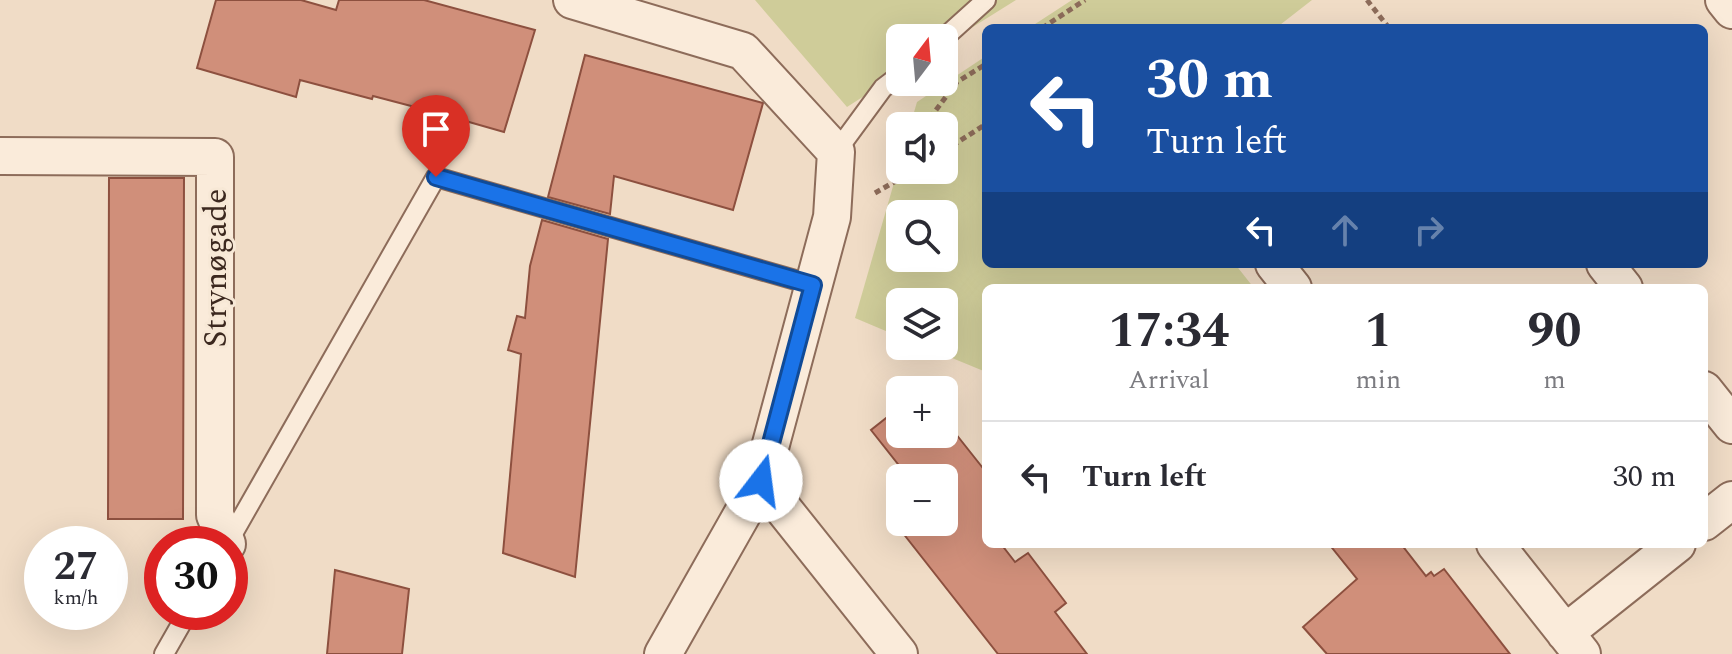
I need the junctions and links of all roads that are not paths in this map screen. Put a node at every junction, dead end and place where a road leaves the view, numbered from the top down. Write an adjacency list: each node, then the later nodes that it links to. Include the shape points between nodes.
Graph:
1 (572, 0): 7 (street, via 743,51)
2 (986, 0): 5 (lane)
3 (1724, 0): 4 (street)
4 (1732, 10)
5 (958, 25)
6 (886, 86): 7 (lane)
7 (836, 152): 13 (street, via 832,217)
8 (0, 156): 19 (street, Strynøgade, via 215,157 215,515)
9 (1277, 268): 11 (street)
10 (1608, 268): 12 (street)
11 (1290, 284)
12 (1621, 284)
13 (813, 285): 16 (street); 20 (lane, via 436,177)
14 (1708, 395): 15 (street)
15 (1732, 425)
16 (761, 481): 26 (street); 27 (street)
17 (1732, 500): 18 (street)
18 (1708, 519)
19 (220, 526)
20 (237, 526)
21 (1498, 548): 24 (street)
22 (1673, 548): 24 (street)
23 (178, 630): 25 (lane)
24 (1573, 644)
25 (164, 654)
26 (663, 654)
27 (899, 654)

